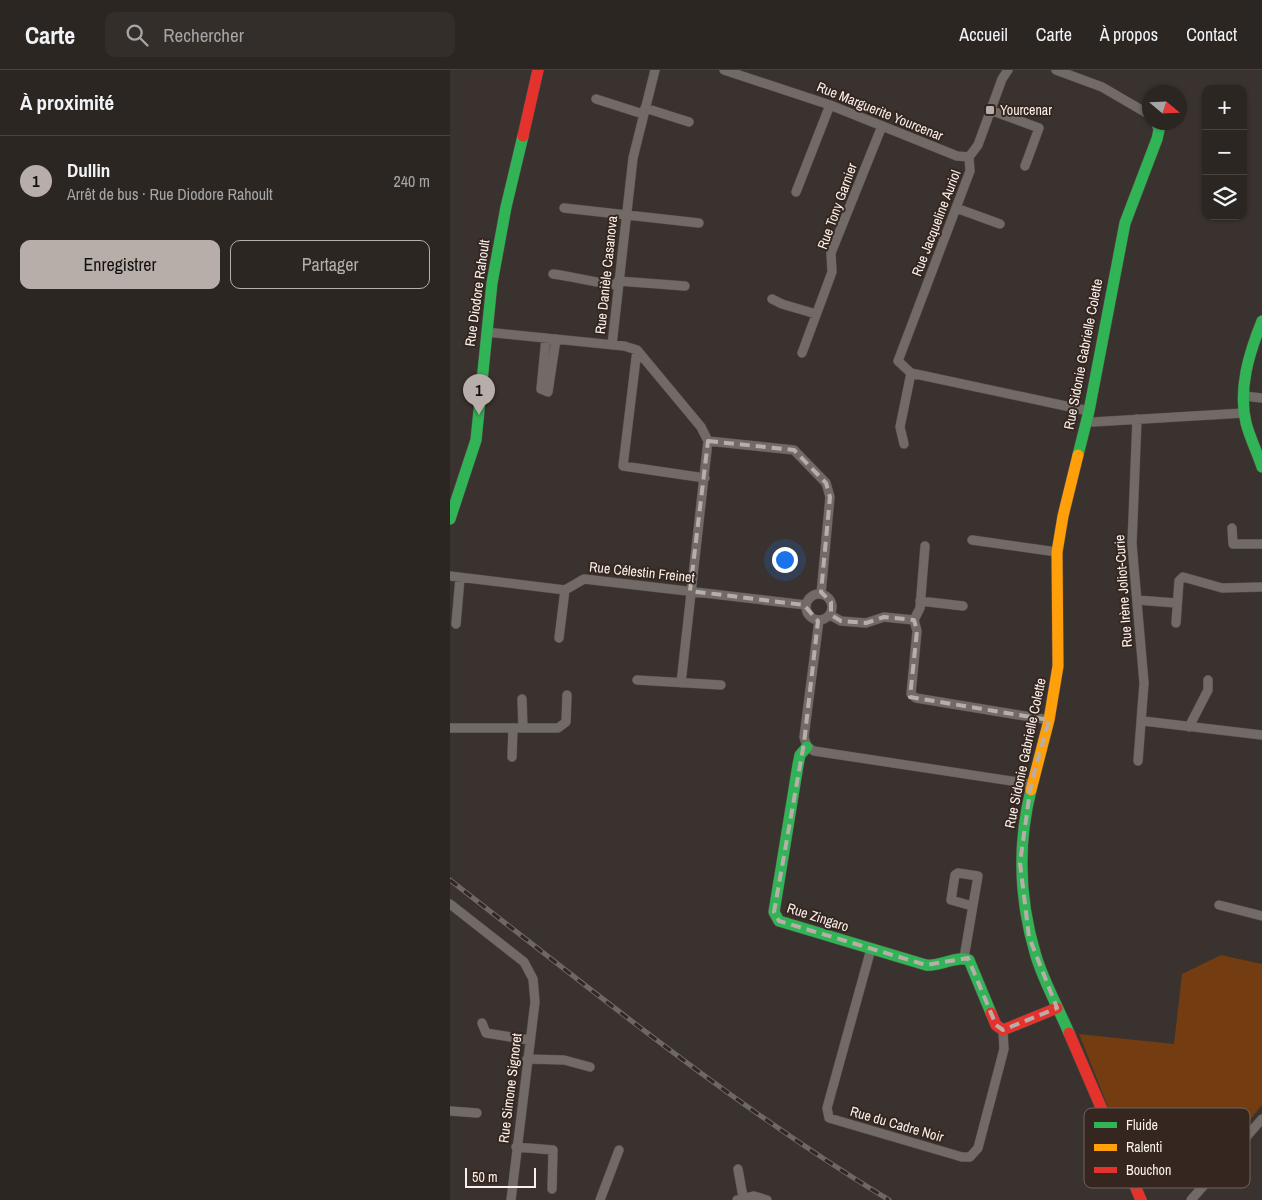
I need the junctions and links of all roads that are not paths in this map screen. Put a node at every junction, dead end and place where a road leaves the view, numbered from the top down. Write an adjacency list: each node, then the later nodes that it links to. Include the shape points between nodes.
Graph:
1 (538, 70): 28 (street, Rue Diodore Rahoult, via 506,207)
2 (655, 70): 10 (street, Rue Danièle Casanova)
3 (724, 70): 7 (street, Rue Marguerite Yourcenar)
4 (1008, 70): 8 (street, Rue Jacqueline Auriol)
5 (1056, 70): 9 (street, via 1102,87)
6 (596, 99): 10 (street)
7 (830, 105): 12 (street, Rue Marguerite Yourcenar); 16 (street)
8 (990, 110): 14 (street, Rue Jacqueline Auriol, via 978,144); 15 (street, via 1039,128)
9 (1142, 110)
10 (644, 111): 11 (street); 19 (street, Rue Danièle Casanova, via 633,158)
11 (689, 122)
12 (882, 126): 14 (street, Rue Marguerite Yourcenar, via 957,156); 26 (street, Rue Tony Garnier, via 832,253 832,272)
13 (1159, 130): 38 (street, Rue Sidonie Gabrielle Colette, via 1125,223)
14 (969, 157): 18 (street, Rue Jacqueline Auriol, via 970,171)
15 (1025, 166)
16 (796, 192)
17 (564, 208): 19 (street)
18 (956, 208): 21 (street); 34 (street, Rue Jacqueline Auriol, via 898,361)
19 (626, 214): 20 (street); 23 (street, Rue Danièle Casanova)
20 (699, 223)
21 (1000, 224)
22 (553, 274): 23 (street, via 586,278 592,283)
23 (618, 283): 24 (street); 31 (street, Rue Danièle Casanova)
24 (685, 286)
25 (772, 299): 26 (street)
26 (816, 314): 33 (street, Rue Tony Garnier)
27 (1262, 321): 35 (street, via 1249,359)
28 (486, 332): 29 (street); 44 (street, Rue Diodore Rahoult, via 476,440)
29 (546, 338): 30 (street); 30 (street, via 541,389 548,392)
30 (556, 339): 31 (street)
31 (612, 345): 32 (street, Rue Danièle Casanova)
32 (637, 350): 40 (street, via 701,426); 43 (street, via 622,466)
33 (802, 354)
34 (911, 373): 38 (street); 41 (street, via 900,427)
35 (1244, 396): 36 (street); 37 (street)
36 (1262, 398)
37 (1244, 413): 39 (street); 42 (street)
38 (1088, 416): 39 (street); 49 (street, Rue Sidonie Gabrielle Colette)
39 (1137, 419): 56 (street, Rue Irène Joliot-Curie, via 1132,544)
40 (708, 441): 43 (street); 55 (street, via 794,450 826,484 830,496)
41 (904, 444)
42 (1262, 466)
43 (705, 478): 54 (street)
44 (450, 520)
45 (1232, 528): 47 (street, via 1233,544)
46 (972, 540): 49 (street)
47 (1262, 544)
48 (925, 546): 57 (street)
49 (1057, 552): 73 (street, Rue Sidonie Gabrielle Colette, via 1058,666)
50 (450, 576): 51 (street)
51 (460, 578): 53 (street); 65 (street)
52 (1262, 587): 58 (street, via 1222,588 1183,577 1179,581)
53 (565, 590): 54 (street, Rue Célestin Freinet, via 584,579); 66 (street)
54 (690, 591): 59 (street, Rue Célestin Freinet); 69 (street)
55 (821, 594): 59 (street, via 811,596); 61 (street, via 831,602)
56 (1137, 600): 58 (street); 74 (street, Rue Irène Joliot-Curie, via 1144,683)
57 (920, 601): 60 (street); 63 (street)
58 (1176, 603): 64 (street)
59 (806, 606): 62 (street, via 808,614)
60 (963, 606)
61 (830, 614): 62 (street); 63 (street, via 841,621 866,623 884,617)
62 (819, 620): 80 (street, via 804,737)
63 (914, 620): 73 (street, via 917,631 911,694 916,698)
64 (1176, 623)
65 (456, 624)
66 (559, 638)
67 (637, 680): 69 (street)
68 (1208, 680): 75 (street, via 1208,690)
69 (681, 683): 70 (street)
70 (721, 685)
71 (567, 694): 78 (street, via 564,726)
72 (522, 699): 78 (street)
73 (1048, 720): 83 (street, Rue Sidonie Gabrielle Colette)
74 (1143, 721): 75 (street); 82 (street, Rue Irène Joliot-Curie)
75 (1189, 727): 79 (street)
76 (450, 728): 77 (street)
77 (513, 728): 78 (street); 81 (street)
78 (523, 728)
79 (1262, 735)
80 (806, 747): 83 (street, via 814,751); 88 (street, Rue Zingaro, via 798,765 775,917 785,924)
81 (512, 757)
82 (1138, 761)
83 (1031, 784): 90 (street, Rue Sidonie Gabrielle Colette, via 1020,863 1022,888 1029,937)
84 (450, 904): 93 (street, Rue Simone Signoret, via 524,962 533,980 535,1002)
85 (1219, 905): 87 (street)
86 (972, 906): 89 (street)
87 (1262, 916)
88 (871, 949): 89 (street, Rue Zingaro, via 933,966); 92 (street, Rue du Cadre Noir, via 827,1108 829,1118 970,1157 978,1148 1002,1058)
89 (964, 958): 92 (street, via 968,960 996,1025)
90 (1057, 1008): 92 (street); 96 (street, Rue Sidonie Gabrielle Colette)
91 (482, 1023): 93 (street, via 486,1033)
92 (1003, 1030)
93 (529, 1040): 94 (street, Rue Simone Signoret)
94 (527, 1059): 95 (street, via 564,1060); 101 (street, Rue Simone Signoret)
95 (590, 1067)
96 (1101, 1108)
97 (450, 1112): 98 (street)
98 (477, 1113)
99 (1262, 1119): 100 (street)
100 (1250, 1132)
101 (516, 1147): 106 (street, via 553,1150); 108 (street, Rue Simone Signoret)
102 (619, 1150): 109 (street)
103 (738, 1169): 107 (street)
104 (1136, 1188): 111 (street, Rue Sidonie Gabrielle Colette)
105 (1201, 1188): 112 (street)
106 (552, 1189)
107 (740, 1199): 110 (street, via 754,1196)
108 (511, 1200)
109 (600, 1200)
110 (767, 1200)
111 (1141, 1200)
112 (1190, 1200)

